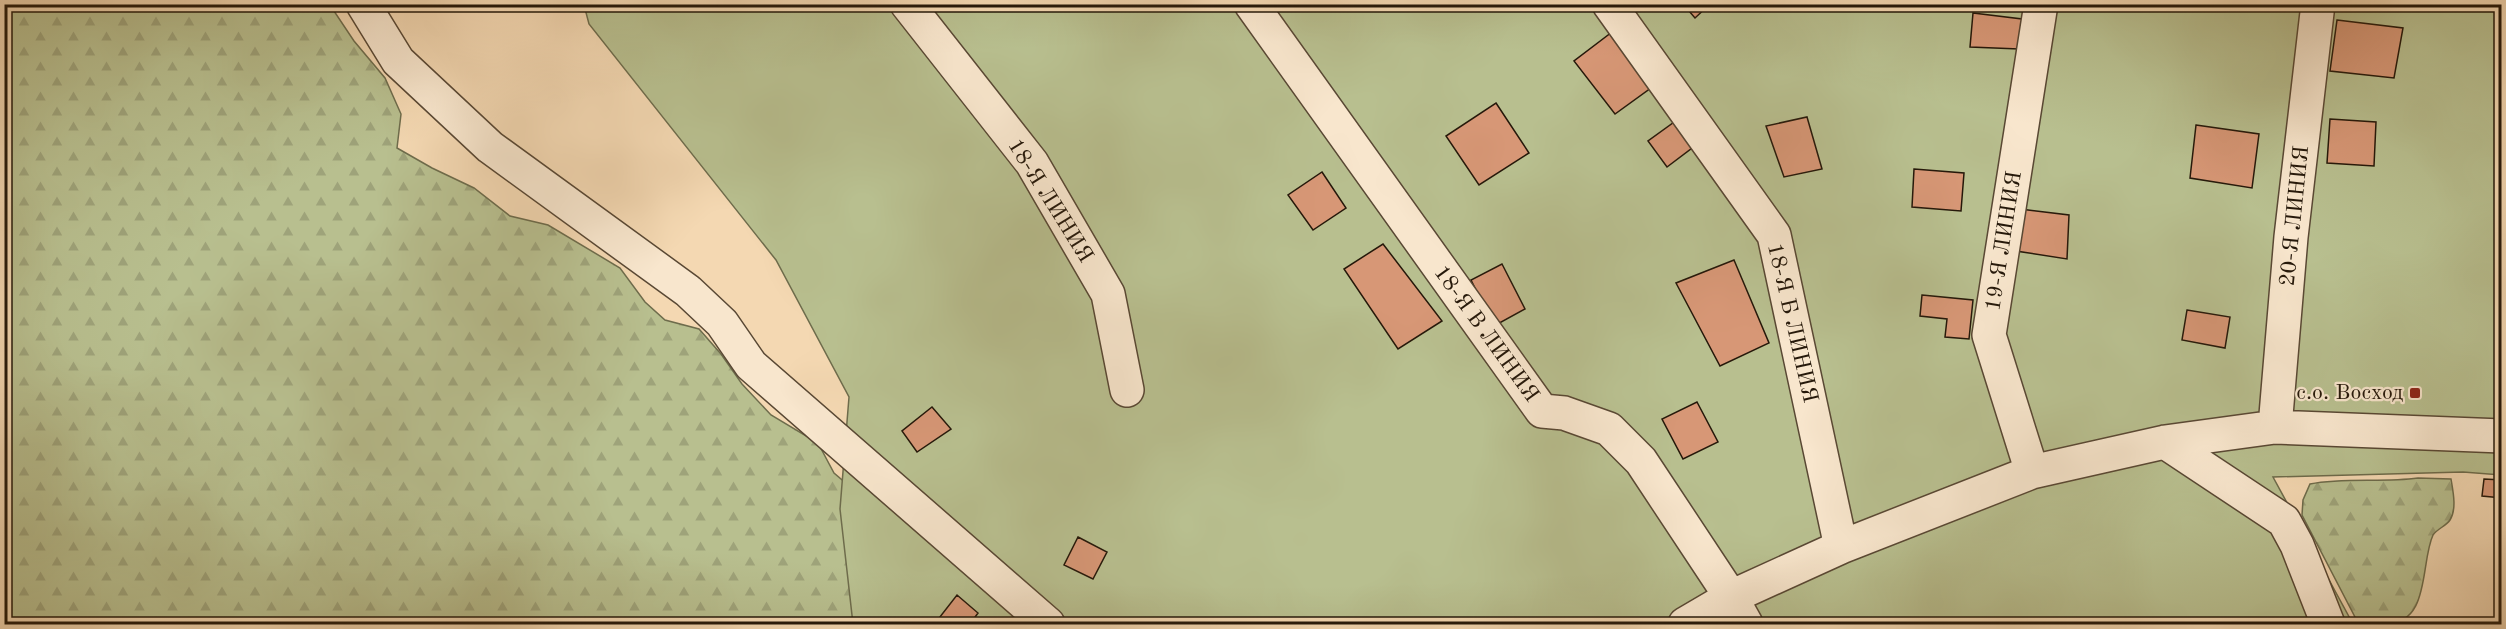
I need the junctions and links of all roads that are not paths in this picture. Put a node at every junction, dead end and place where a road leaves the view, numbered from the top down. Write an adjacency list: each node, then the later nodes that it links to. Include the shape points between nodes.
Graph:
1 (363, 4): 14 (street, via 398,61 490,147 688,291 722,323 751,365)
2 (907, 4): 7 (street, 18-Я ЛИНИЯ, via 1032,163 1108,294)
3 (1251, 4): 13 (street, 18-Я В ЛИНИЯ, via 1542,411 1564,412 1609,429 1641,461)
4 (1609, 4): 12 (street, 18-Я Б ЛИНИЯ, via 1774,235)
5 (2042, 4): 11 (street, 19-Я ЛИНИЯ, via 1989,335)
6 (2318, 4): 8 (street, 20-Я ЛИНИЯ, via 2291,237)
7 (1127, 390)
8 (2275, 427): 9 (street); 10 (street)
9 (2502, 436)
10 (2164, 442): 11 (street); 16 (street, via 2284,521)
11 (2032, 472): 12 (street)
12 (1841, 547): 13 (street)
13 (1739, 611): 15 (street)
14 (1047, 624)
15 (1685, 624)
16 (2328, 624)

